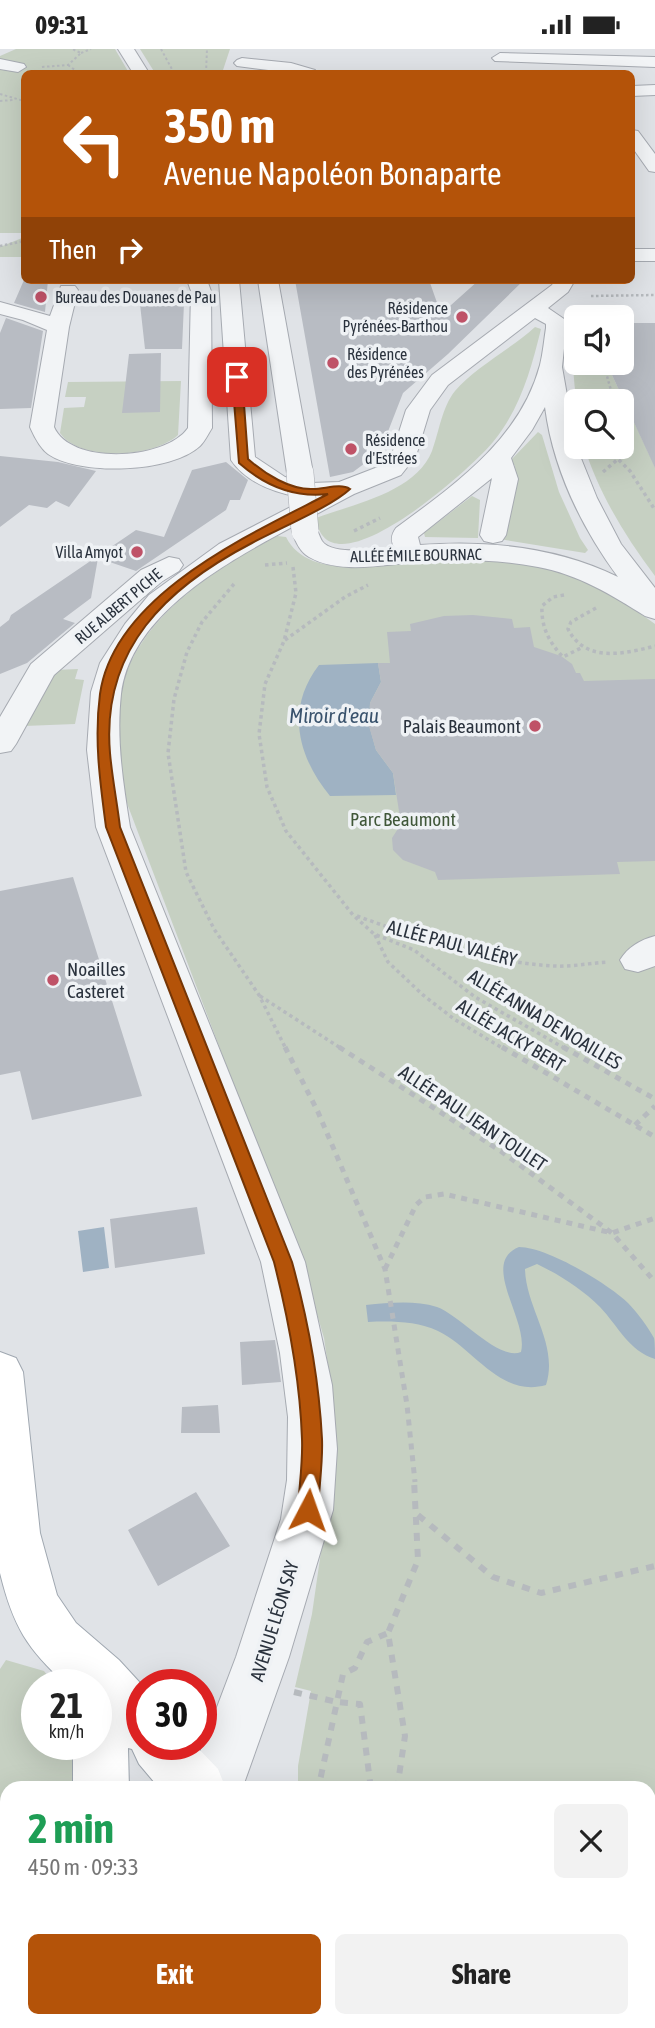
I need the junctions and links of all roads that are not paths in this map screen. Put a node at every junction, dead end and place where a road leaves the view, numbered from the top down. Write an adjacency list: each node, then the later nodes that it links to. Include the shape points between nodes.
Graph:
1 (126, 49): 7 (street)
2 (500, 60): 4 (street)
3 (243, 62): 8 (street)
4 (655, 62)
5 (0, 64): 6 (street)
6 (26, 68)
7 (139, 70)
8 (298, 70)
9 (655, 90): 10 (street)
10 (635, 91)
11 (636, 127): 12 (street)
12 (655, 169): 13 (street)
13 (635, 172)
14 (635, 255): 15 (street)
15 (655, 255)
16 (198, 284): 24 (street, via 200,428 194,440 170,453 108,461 70,454 48,439 41,427)
17 (229, 284): 29 (street, via 243,460 292,490)
18 (269, 284): 29 (street)
19 (543, 284): 23 (street)
20 (563, 284): 23 (street, AVENUE LÉON SAY)
21 (68, 290): 24 (street)
22 (0, 308): 24 (street)
23 (532, 308): 25 (street, via 556,321); 29 (street, AVENUE LÉON SAY, via 440,380 418,410 399,463 391,470)
24 (58, 327)
25 (551, 367): 26 (street); 27 (street)
26 (525, 421): 27 (street); 28 (street)
27 (559, 424): 32 (street, via 584,498 603,535)
28 (498, 457): 30 (street); 30 (street, via 505,478 487,534 488,501)
29 (319, 485): 31 (street, ALLÉE ÉMILE BOURNAC, bridge, via 305,531 316,551 370,569); 33 (street, RUE ALBERT PICHE, via 205,542 151,576 41,670); 42 (street, AVENUE LÉON SAY, via 159,601 115,663 103,720 113,827 283,1262 298,1318 307,1380 312,1442 308,1510 260,1671)
30 (467, 487): 31 (street)
31 (409, 544): 32 (street, ALLÉE ÉMILE BOURNAC, via 522,556 574,568)
32 (655, 608)
33 (0, 744)
34 (2, 1401): 35 (main road, via 15,1533 34,1605 57,1641)
35 (89, 1669)
36 (112, 1692): 37 (main road)
37 (126, 1708)
38 (101, 1760): 40 (main road)
39 (172, 1760): 41 (main road)
40 (101, 1781)
41 (191, 1781)
42 (217, 1781)

